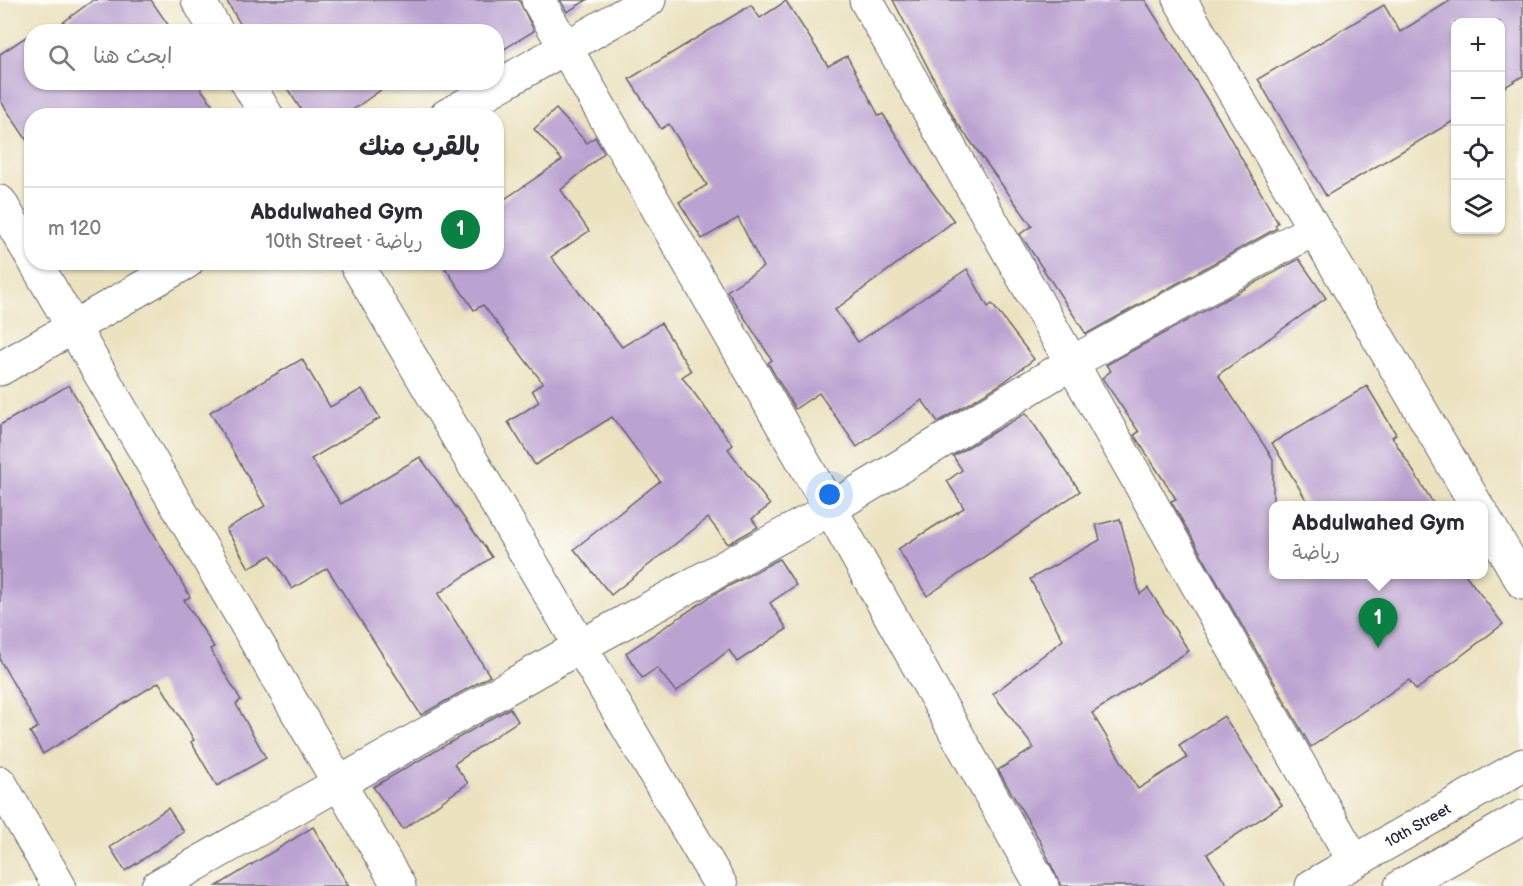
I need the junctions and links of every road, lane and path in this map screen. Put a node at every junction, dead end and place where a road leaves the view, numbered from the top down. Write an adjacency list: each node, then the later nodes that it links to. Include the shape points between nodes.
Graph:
1 (198, 0): 6 (street)
2 (538, 0): 7 (street)
3 (649, 0): 7 (street)
4 (866, 0): 20 (street)
5 (1180, 0): 14 (street)
6 (212, 24)
7 (567, 47): 8 (street); 23 (street)
8 (504, 83)
9 (252, 90): 11 (street)
10 (492, 90): 12 (street)
11 (263, 108)
12 (460, 108)
13 (0, 202): 15 (street)
14 (1314, 229): 20 (street); 22 (street)
15 (24, 242)
16 (40, 270): 19 (street)
17 (173, 270): 19 (street)
18 (360, 270): 26 (street)
19 (73, 328): 21 (street); 29 (street)
20 (1073, 362): 23 (street); 31 (street)
21 (0, 369)
22 (1474, 501)
23 (830, 508): 26 (street); 36 (street)
24 (1488, 524): 25 (street)
25 (1523, 583)
26 (581, 646): 29 (street); 35 (street)
27 (1523, 765): 31 (street, 10th Street)
28 (0, 783): 32 (street)
29 (340, 784): 33 (street); 34 (street)
30 (1523, 818): 38 (street)
31 (1354, 861): 37 (street, 10th Street)
32 (59, 886)
33 (158, 886)
34 (399, 886)
35 (721, 886)
36 (1042, 886)
37 (1312, 886)
38 (1401, 886)

